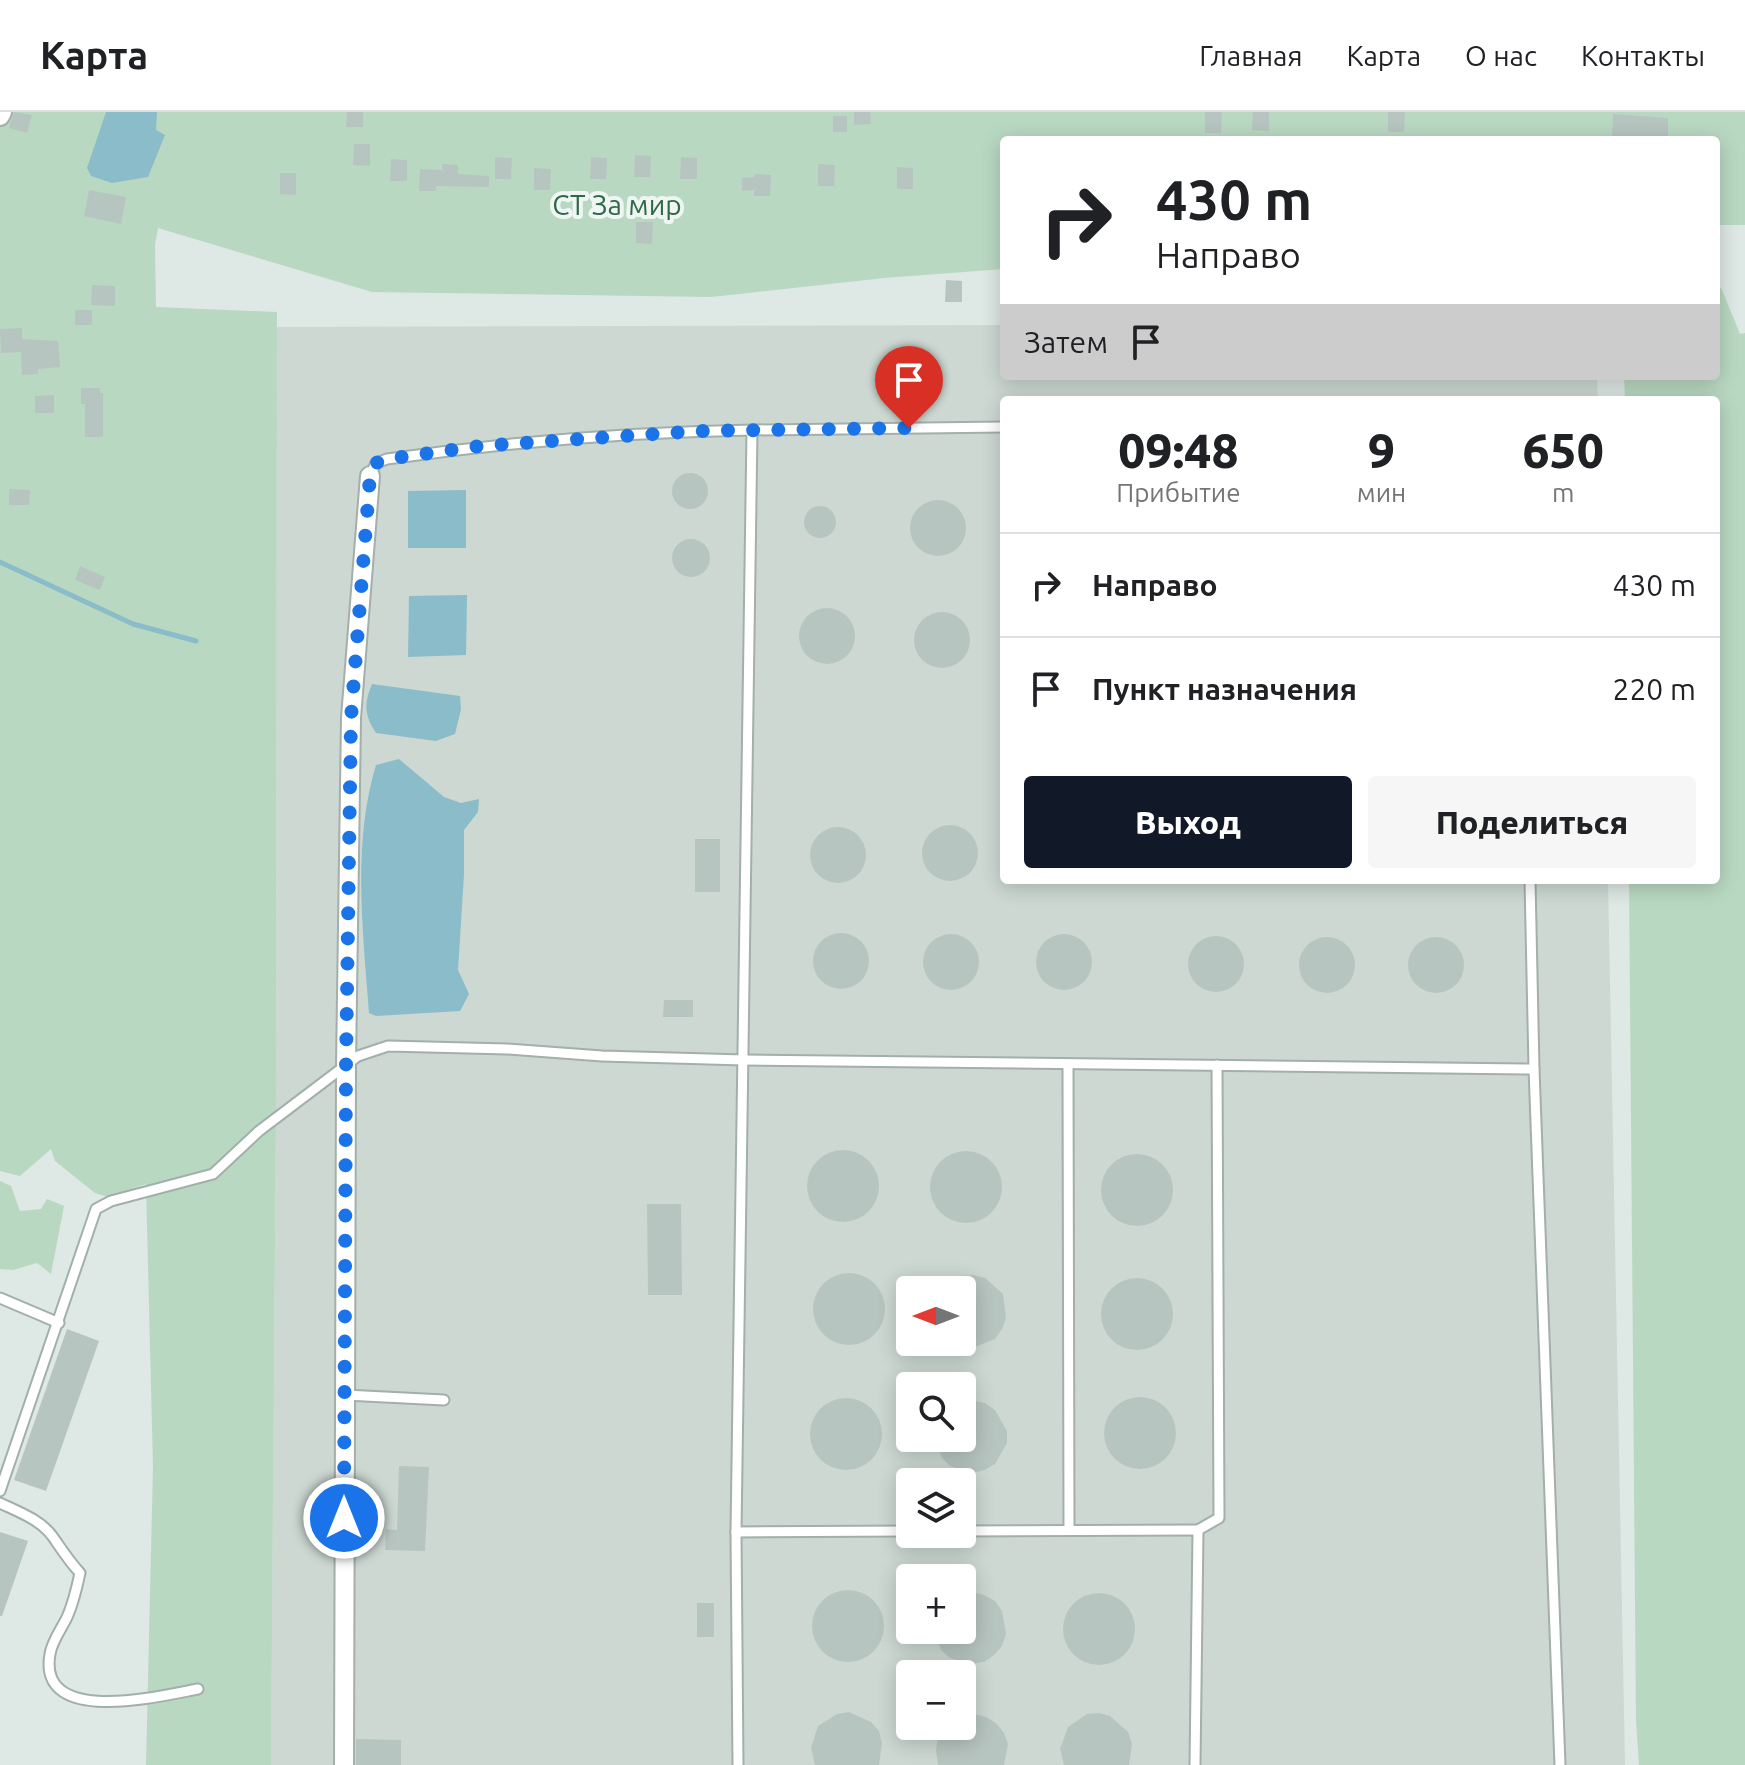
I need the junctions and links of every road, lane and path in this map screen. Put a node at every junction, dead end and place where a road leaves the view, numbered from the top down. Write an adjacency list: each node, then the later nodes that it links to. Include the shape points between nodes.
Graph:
1 (1000, 427): 2 (lane)
2 (752, 430): 3 (lane, via 480,446 387,459 376,463); 5 (lane)
3 (370, 476): 7 (street, via 351,718)
4 (1530, 884): 9 (lane)
5 (744, 1060): 6 (lane); 7 (lane, via 388,1046); 20 (lane)
6 (1068, 1064): 8 (lane); 16 (lane)
7 (346, 1065): 11 (lane, via 259,1131 213,1174 96,1209); 12 (street)
8 (1217, 1065): 9 (lane); 17 (lane, via 1219,1518)
9 (1534, 1069): 25 (lane)
10 (0, 1298): 11 (lane)
11 (59, 1323): 14 (lane)
12 (345, 1395): 13 (lane); 22 (street)
13 (444, 1400)
14 (0, 1491)
15 (0, 1503): 21 (lane, via 52,1535 80,1573 69,1614 50,1651 55,1685 69,1695 96,1701 136,1701)
16 (1069, 1530): 17 (lane); 19 (lane)
17 (1198, 1530): 24 (lane)
18 (896, 1531): 20 (lane)
19 (976, 1531)
20 (736, 1532): 23 (lane)
21 (198, 1689)
22 (344, 1765)
23 (738, 1765)
24 (1195, 1765)
25 (1560, 1765)

